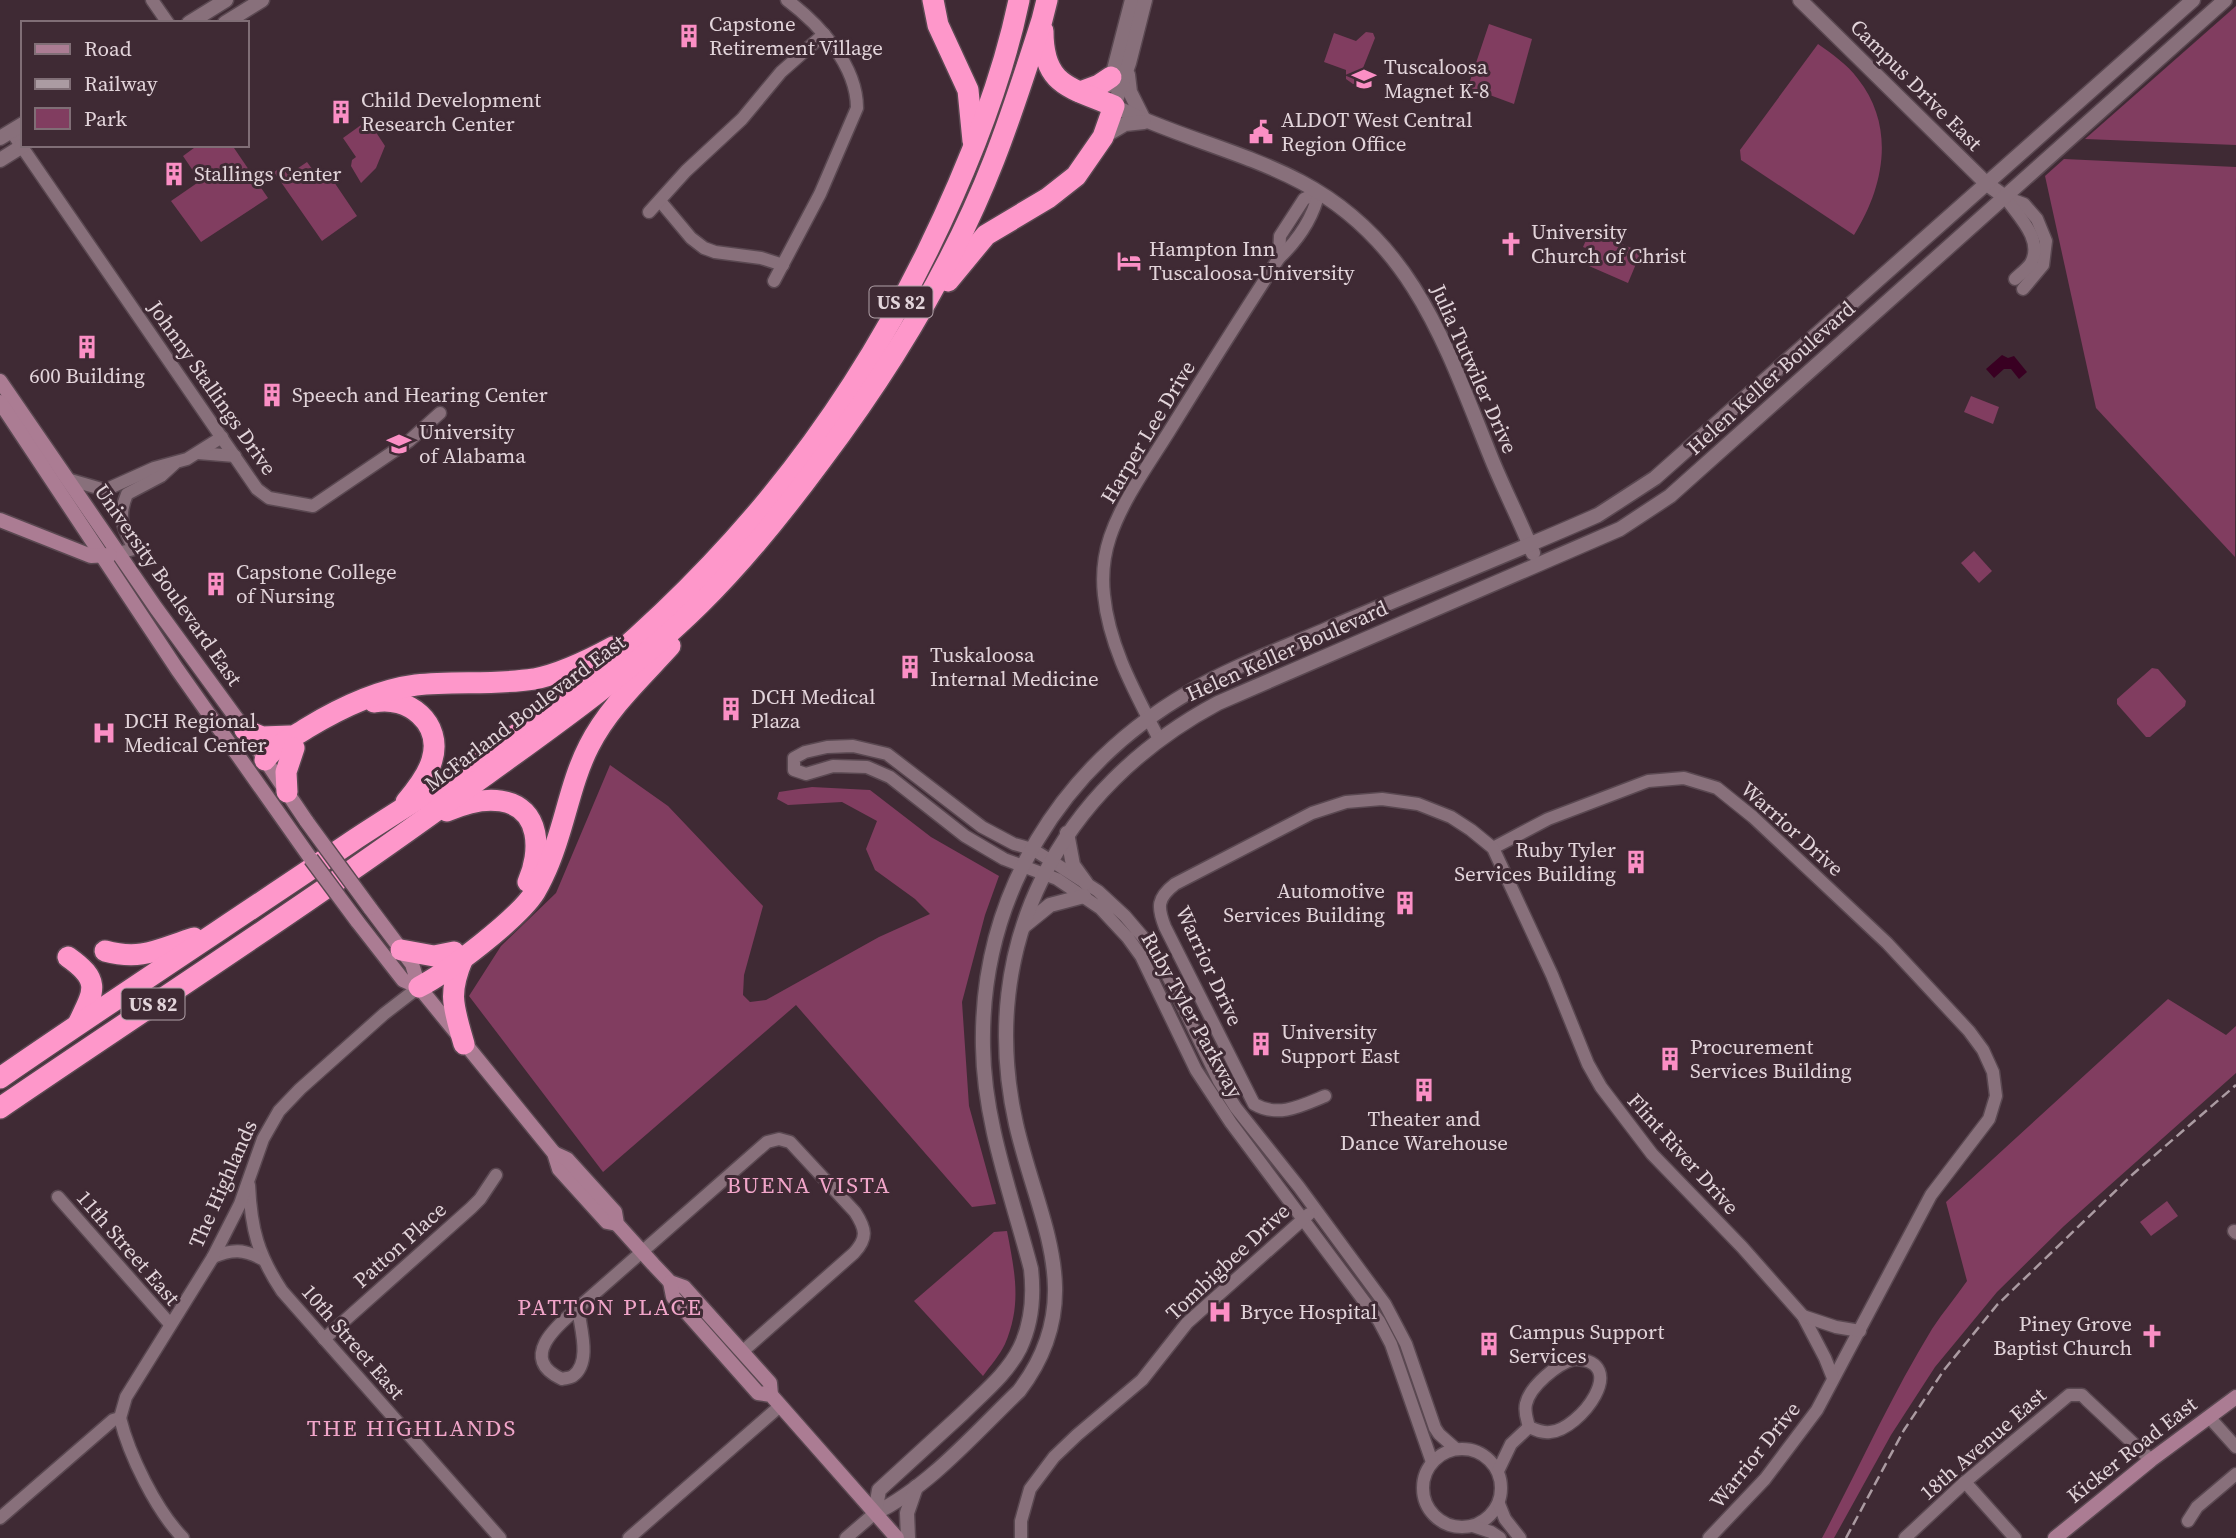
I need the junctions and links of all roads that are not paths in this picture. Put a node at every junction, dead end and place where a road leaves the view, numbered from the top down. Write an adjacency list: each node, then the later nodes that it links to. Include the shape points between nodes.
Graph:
1 (152, 0): 13 (street)
2 (226, 0): 14 (street)
3 (262, 0): 15 (street)
4 (787, 0): 16 (street)
5 (933, 0): 25 (highway, via 938,25 968,90)
6 (1019, 0): 25 (highway, McFarland Boulevard East / US 82)
7 (1132, 0): 18 (street)
8 (1145, 0): 17 (street)
9 (1800, 0): 27 (street, Campus Drive East)
10 (2193, 0): 27 (street, Helen Keller Boulevard)
11 (2225, 0): 29 (street, Helen Keller Boulevard)
12 (1045, 10): 19 (highway, via 1042,44 1047,66 1064,85); 35 (highway, McFarland Boulevard East / US 82, via 993,162)
13 (167, 21)
14 (192, 21)
15 (228, 21)
16 (824, 34): 30 (street, via 781,72 742,119); 32 (street, via 844,66 857,108)
17 (1129, 63): 20 (street); 21 (street, via 1129,92)
18 (1111, 77): 19 (highway); 20 (street, via 1108,97)
19 (1080, 92): 20 (highway)
20 (1114, 106): 21 (street, Julia Tutwiler Drive); 22 (highway)
21 (1145, 122): 22 (street, via 1125,124); 28 (street, Julia Tutwiler Drive, via 1280,172)
22 (1103, 137): 35 (highway, via 1076,176 986,235)
23 (21, 147): 26 (street)
24 (24, 147): 39 (street, Johnny Stallings Drive)
25 (973, 149): 49 (highway, McFarland Boulevard East / US 82, via 921,265 852,387 768,504)
26 (0, 160)
27 (1987, 184): 29 (street, Campus Drive East); 45 (street, Helen Keller Boulevard, via 1655,478 1598,515)
28 (1319, 192): 45 (street, Julia Tutwiler Drive, via 1373,235 1421,297); 50 (street, Harper Lee Drive, via 1309,221 1279,258 1137,481 1111,536 1105,557 1108,622)
29 (2005, 197): 34 (street, via 2024,204 2037,219 2046,241 2043,265); 47 (street, Helen Keller Boulevard, via 1670,496 1620,529)
30 (660, 201): 31 (street); 32 (street, via 704,248)
31 (649, 212)
32 (783, 265): 33 (street)
33 (774, 281)
34 (2019, 284)
35 (920, 315): 48 (highway, McFarland Boulevard East / US 82, via 788,505)
36 (0, 381): 43 (main road, University Boulevard East)
37 (0, 402): 46 (main road, University Boulevard East)
38 (440, 413): 41 (street, Johnny Stallings Drive, via 409,441 313,506 269,498 257,489)
39 (222, 437): 40 (street); 41 (street, Johnny Stallings Drive)
40 (197, 453): 41 (street); 42 (street)
41 (235, 456)
42 (174, 463): 43 (street, via 104,490); 46 (street, via 161,476 127,494 121,509 122,525 134,549)
43 (67, 480): 46 (main road, University Boulevard East)
44 (0, 520): 46 (main road, via 91,556)
45 (1530, 545): 47 (street, Julia Tutwiler Drive); 50 (street, Helen Keller Boulevard, via 1211,680)
46 (111, 555): 51 (main road, University Boulevard East); 74 (main road, University Boulevard East, bridge, via 177,669)
47 (1537, 565): 52 (street, Helen Keller Boulevard, via 1218,703)
48 (700, 605): 59 (highway, McFarland Boulevard East / US 82, via 555,727); 72 (highway, via 598,730 534,893 519,912)
49 (645, 629): 53 (highway, via 594,657 537,678 417,685 382,692 327,716); 58 (highway, McFarland Boulevard East / US 82, via 534,722)
50 (1148, 718): 52 (street, Harper Lee Drive); 64 (street, Helen Keller Boulevard, via 1110,748 1069,792)
51 (245, 730): 53 (highway); 54 (main road, University Boulevard East)
52 (1159, 739): 61 (street, Helen Keller Boulevard, via 1108,784)
53 (295, 742): 54 (highway, via 272,749); 57 (highway, via 286,772); 58 (highway, via 374,702 398,701 412,707 432,732 433,755 418,786)
54 (265, 760): 57 (main road, University Boulevard East)
55 (906, 768): 56 (street); 56 (street, Ruby Tyler Parkway, via 887,754 853,746 816,748 794,758 794,770 806,774 833,766 867,767); 60 (street, Ruby Tyler Parkway)
56 (896, 782): 62 (street, Ruby Tyler Parkway)
57 (287, 792): 70 (main road, University Boulevard East, bridge)
58 (396, 812): 69 (highway, McFarland Boulevard East / US 82)
59 (426, 820): 72 (highway, via 464,804 501,800 527,816 537,840 531,875 517,898); 79 (highway, McFarland Boulevard East / US 82)
60 (974, 821): 62 (street); 64 (street, Ruby Tyler Parkway)
61 (1067, 833): 66 (street, Helen Keller Boulevard); 67 (street, via 1073,865)
62 (965, 836): 65 (street, Ruby Tyler Parkway)
63 (1493, 848): 78 (street, Warrior Drive, via 1462,823 1418,804 1370,799 1346,802 1312,813 1165,892 1160,904 1166,927 1254,1104 1279,1112); 90 (street, Flint River Drive, via 1601,1087 1652,1154); 92 (street, Warrior Drive, via 1548,819 1648,781 1672,778 1707,783 1753,817 1852,909 1976,1040 1989,1060 1996,1084 1989,1119 1931,1195)
64 (1032, 849): 65 (street, Helen Keller Boulevard); 66 (street, Ruby Tyler Parkway)
65 (1023, 866): 66 (street, Ruby Tyler Parkway); 112 (street, Helen Keller Boulevard, via 999,925 985,987 983,1047 988,1107 1031,1269 1032,1308 1020,1348 1009,1366 879,1490)
66 (1047, 867): 67 (street, Ruby Tyler Parkway); 68 (street, Helen Keller Boulevard)
67 (1085, 890): 68 (street, via 1051,905); 83 (street, Ruby Tyler Parkway, via 1109,900 1148,943 1230,1099); 84 (street, Ruby Tyler Parkway, via 1135,947 1196,1070)
68 (1023, 927): 110 (street, Helen Keller Boulevard, via 1007,1004 1006,1064 1016,1123 1054,1263 1055,1314 1031,1376)
69 (219, 930): 71 (highway, via 138,956); 75 (highway, McFarland Boulevard East / US 82)
70 (401, 950): 72 (highway, via 434,956); 74 (main road, University Boulevard East, via 412,964)
71 (105, 951)
72 (459, 954): 74 (highway, via 438,977); 76 (highway, via 452,1002)
73 (68, 957): 75 (highway, via 89,974 92,983)
74 (411, 992): 76 (main road, University Boulevard East); 81 (street, The Highlands, via 279,1111 263,1139)
75 (78, 1024): 77 (highway, McFarland Boulevard East / US 82)
76 (464, 1044): 85 (main road, University Boulevard East, via 554,1153 567,1159 615,1212 617,1224)
77 (0, 1078)
78 (1325, 1096)
79 (0, 1108)
80 (496, 1175): 93 (street, Patton Place, via 471,1208)
81 (249, 1181): 86 (street, The Highlands); 87 (street, 10th Street East, via 252,1221)
82 (58, 1197): 91 (street, 11th Street East)
83 (1314, 1209): 84 (street, Tombigbee Drive); 103 (street, Ruby Tyler Parkway, via 1385,1304 1406,1344 1435,1428)
84 (1304, 1219): 106 (street, Ruby Tyler Parkway, via 1366,1301 1391,1344); 122 (street, Tombigbee Drive, via 1187,1323 1142,1381 1054,1457 1030,1489)
85 (642, 1252): 88 (main road, University Boulevard East); 89 (street); 94 (street, via 767,1142 790,1142 862,1222 862,1245)
86 (213, 1256): 87 (street, via 236,1250); 91 (street, The Highlands)
87 (262, 1259): 93 (street, 10th Street East, via 282,1292)
88 (670, 1282): 94 (main road, University Boulevard East, via 684,1287); 97 (main road, University Boulevard East, via 673,1297 697,1325 758,1393)
89 (578, 1308): 89 (street, via 552,1332 542,1353 551,1374 562,1379 573,1376 583,1354)
90 (1803, 1315): 92 (street, Flint River Drive); 95 (street, Flint River Drive)
91 (170, 1324): 99 (street, The Highlands, via 127,1396)
92 (1860, 1331): 95 (street, Warrior Drive)
93 (324, 1339): 117 (street, 10th Street East)
94 (743, 1352): 97 (main road, University Boulevard East, via 770,1383)
95 (1833, 1378): 125 (street, Warrior Drive, via 1817,1410 1765,1479)
96 (2236, 1397): 98 (main road, Kicker Road East)
97 (775, 1400): 112 (main road, University Boulevard East); 118 (street)
98 (2209, 1417): 102 (street); 105 (main road, Kicker Road East)
99 (120, 1418): 113 (street); 116 (street, via 134,1460)
100 (1529, 1427): 100 (street, via 1540,1432 1559,1430 1591,1403 1601,1379 1594,1366 1582,1359 1567,1361 1535,1388 1526,1403); 101 (street)
101 (1511, 1444): 104 (street); 107 (street)
102 (2236, 1447)
103 (1456, 1449): 104 (street); 106 (street)
104 (1482, 1454): 107 (street)
105 (2151, 1460): 109 (street, 18th Avenue East, via 2082,1395 2069,1395); 128 (main road, Kicker Road East)
106 (1432, 1462): 115 (street, via 1423,1484 1427,1505 1444,1523)
107 (1498, 1471): 111 (street)
108 (2236, 1474): 114 (street, via 2197,1507)
109 (1965, 1482): 126 (street, 18th Avenue East); 127 (street)
110 (916, 1488): 112 (street, Helen Keller Boulevard); 121 (street, via 907,1513)
111 (1499, 1504): 115 (street); 124 (street)
112 (875, 1513): 119 (street); 120 (main road, University Boulevard East)
113 (0, 1518)
114 (2188, 1521)
115 (1473, 1525): 123 (street)
116 (183, 1538)
117 (500, 1538)
118 (629, 1538)
119 (846, 1538)
120 (897, 1538)
121 (908, 1538)
122 (1021, 1538)
123 (1500, 1538)
124 (1520, 1538)
125 (1709, 1538)
126 (1905, 1538)
127 (2015, 1538)
128 (2054, 1538)

